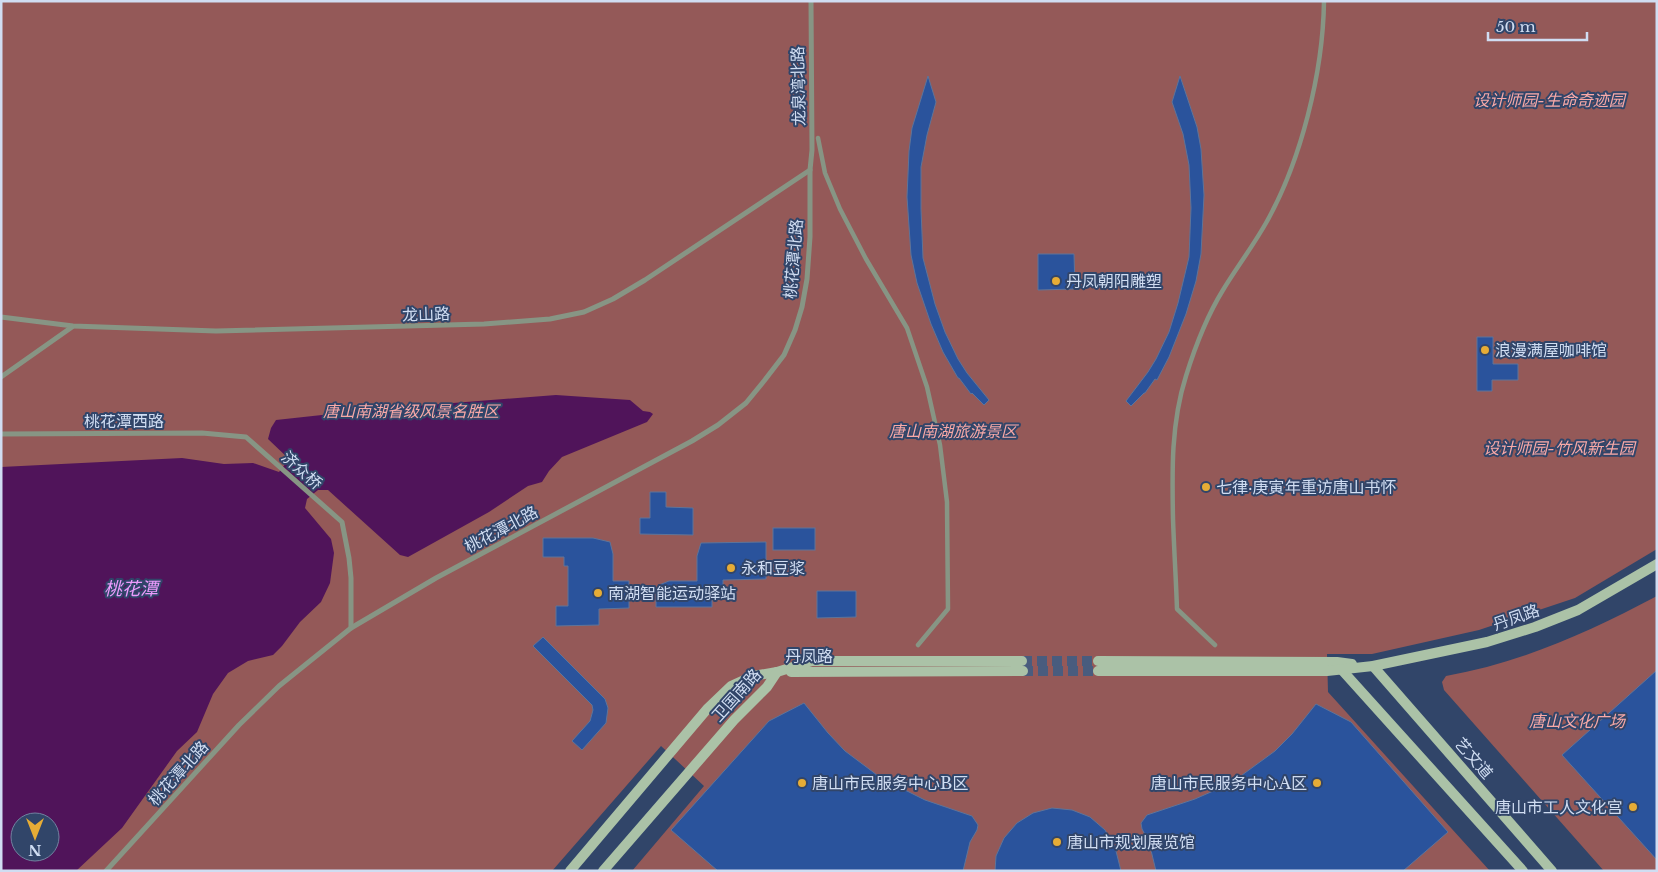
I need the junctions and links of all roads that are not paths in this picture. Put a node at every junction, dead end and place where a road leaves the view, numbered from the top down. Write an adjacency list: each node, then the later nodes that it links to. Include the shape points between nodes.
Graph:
1 (811, 1): 4 (street, 龙泉湾北路)
2 (1324, 1): 13 (street, via 1315,76 1296,155 1266,222 1222,291 1199,339 1177,408 1172,463 1177,609)
3 (818, 138): 12 (street, via 825,173 840,209 907,328 940,445 947,509 948,608)
4 (810, 170): 6 (street, 龙山路, via 645,280 613,300 584,312 550,319 474,325 226,331); 11 (street, 桃花潭北路, via 810,237 802,307 784,355 746,403 692,441 436,578)
5 (1, 317): 6 (street, 龙山路)
6 (73, 326): 7 (street)
7 (1, 377)
8 (1, 434): 9 (street, 桃花潭西路, via 202,433)
9 (246, 437): 11 (street, 济众桥, via 342,522 351,578)
10 (1657, 564): 15 (main road, 丹凤路, via 1578,610 1535,627 1487,642)
11 (351, 628): 18 (street, 桃花潭北路, via 278,686 239,724)
12 (918, 645)
13 (1215, 645)
14 (1023, 666): 17 (main road, 丹凤路)
15 (1373, 666): 16 (main road, 丹凤路); 16 (main road, 丹凤路, via 1337,662 1098,666); 22 (main road, 艺文道)
16 (1341, 669): 21 (main road)
17 (777, 672): 19 (main road, 卫国南路, via 753,676 730,686); 20 (main road, 卫国南路)
18 (106, 871)
19 (570, 871)
20 (603, 871)
21 (1523, 871)
22 (1552, 871)

